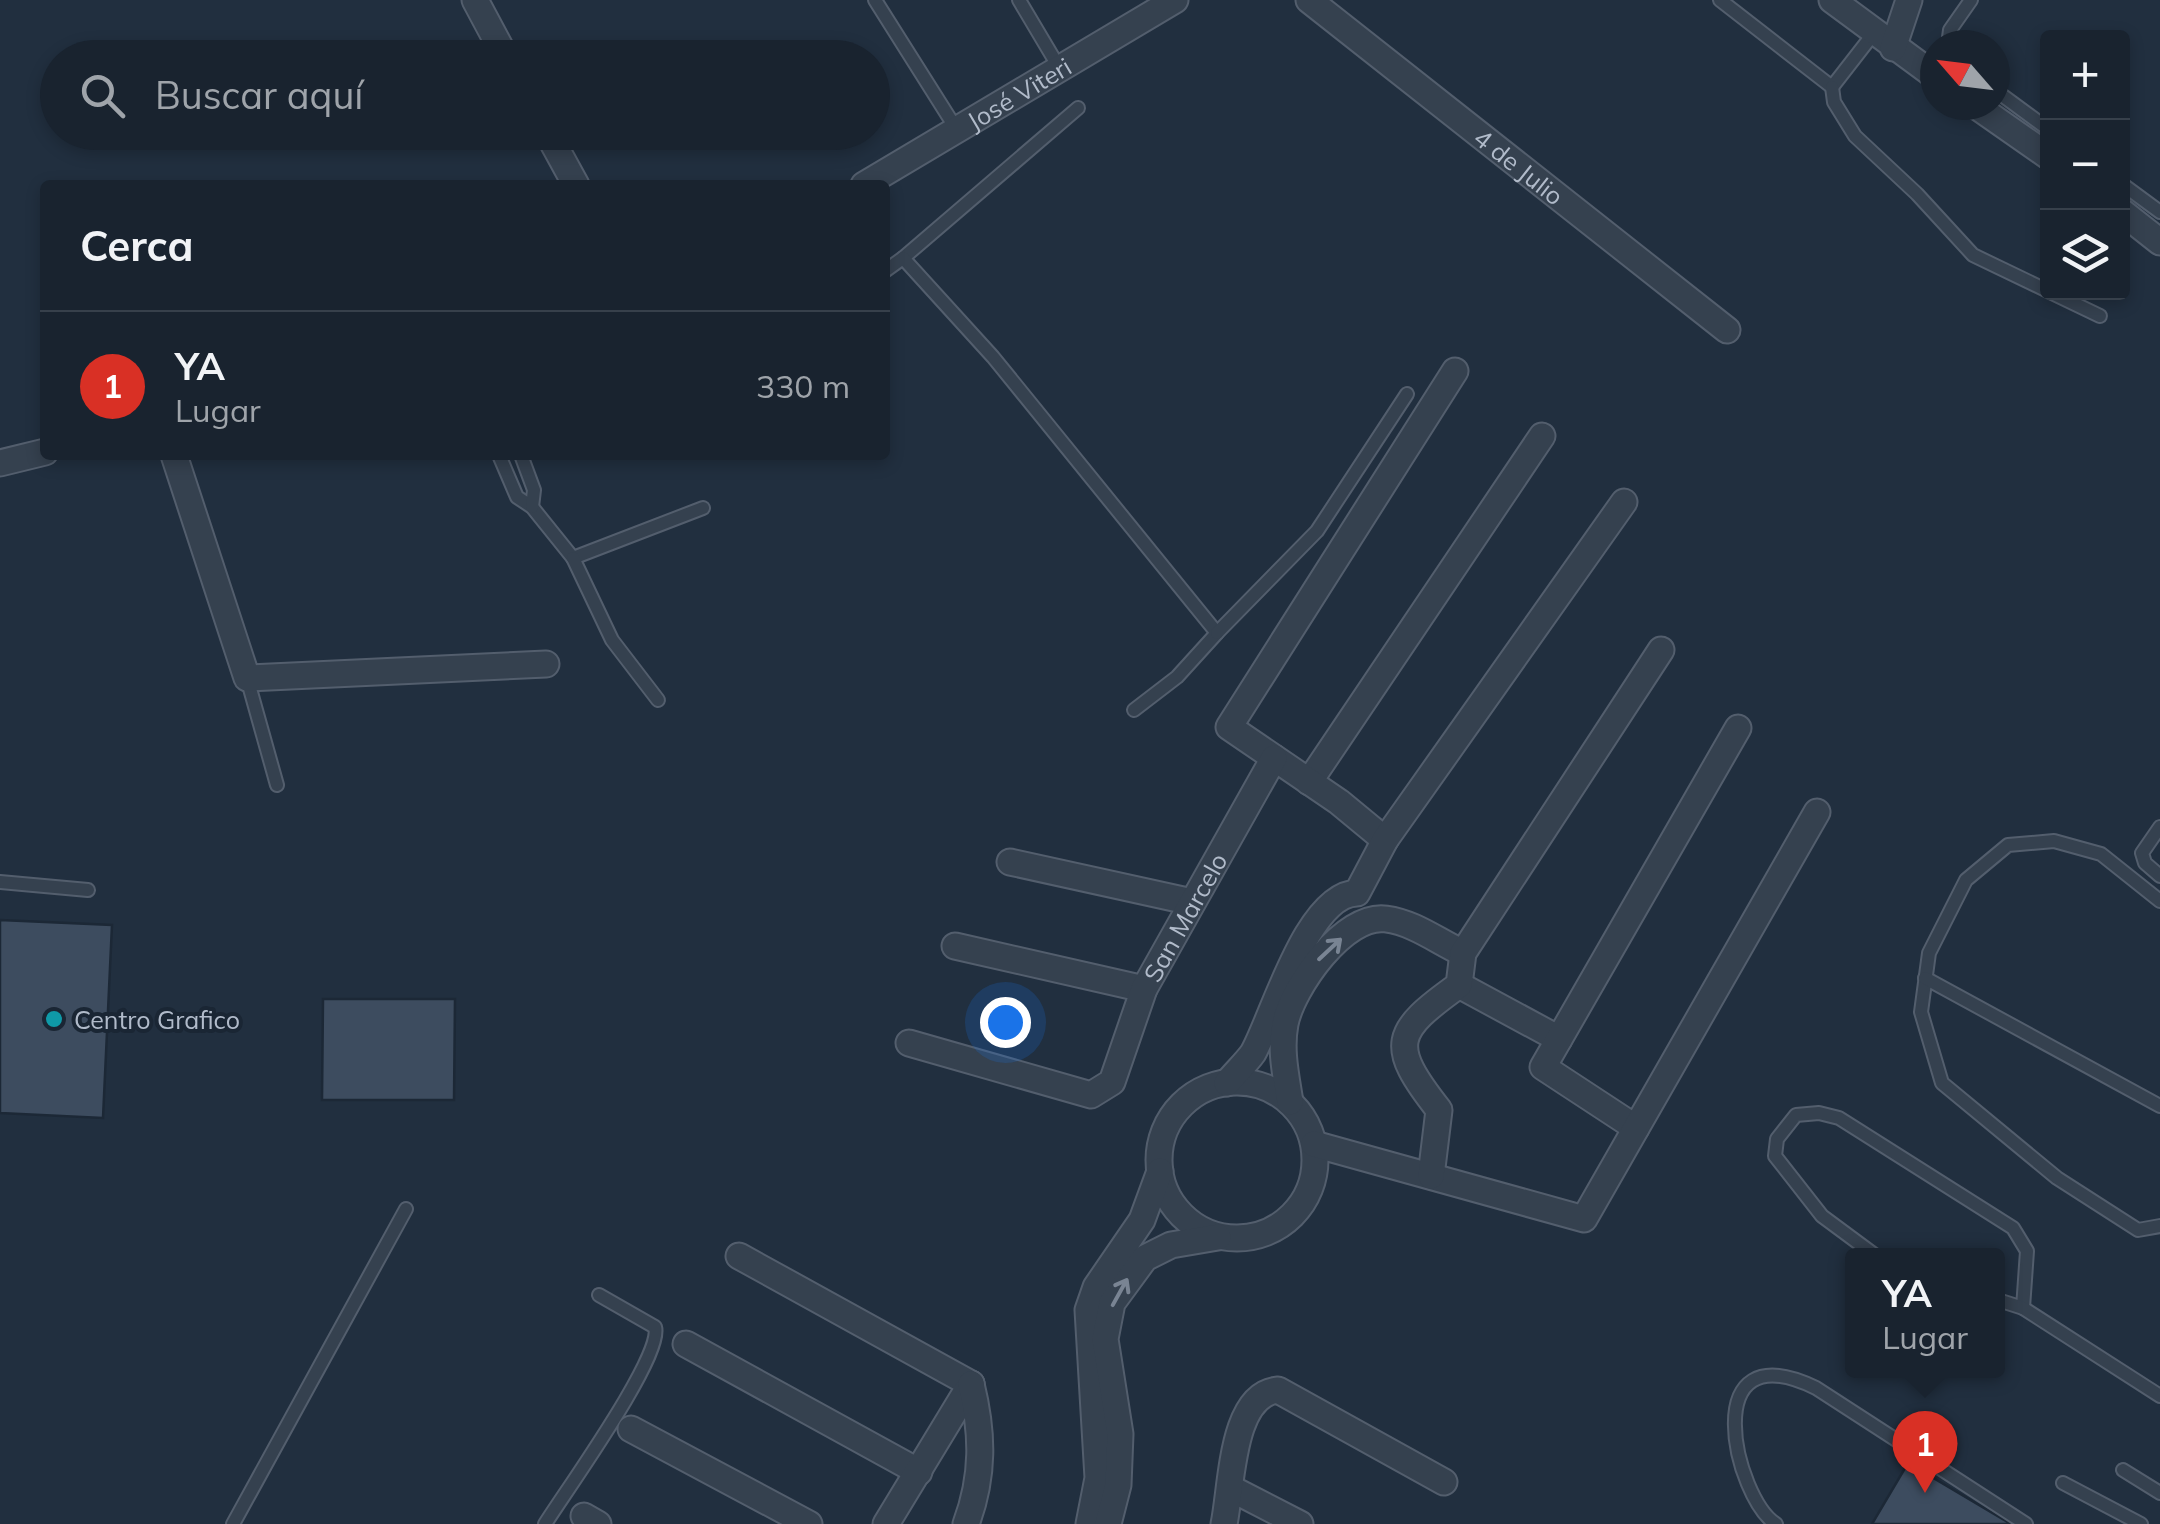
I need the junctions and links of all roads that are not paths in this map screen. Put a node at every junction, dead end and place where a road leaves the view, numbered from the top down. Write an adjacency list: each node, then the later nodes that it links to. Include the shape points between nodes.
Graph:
1 (475, 0): 11 (street)
2 (876, 0): 20 (lane)
3 (1019, 0): 14 (lane)
4 (1175, 0): 14 (street, José Viteri)
5 (1309, 0): 34 (street, 4 de Julio)
6 (1720, 0): 15 (lane)
7 (1832, 0): 12 (street)
8 (1971, 0): 10 (lane)
9 (1901, 3): 12 (street)
10 (1950, 30)
11 (496, 40)
12 (1884, 41): 13 (street); 15 (lane)
13 (1920, 66)
14 (1060, 68): 20 (street, José Viteri)
15 (1832, 87): 31 (lane, via 1855,136 1973,256)
16 (2010, 101): 19 (lane)
17 (1078, 108): 29 (lane)
18 (1996, 120): 22 (street)
19 (2040, 122)
20 (956, 130): 24 (street, José Viteri)
21 (557, 150): 23 (street)
22 (2040, 150)
23 (573, 180)
24 (872, 180)
25 (2130, 190): 26 (lane)
26 (2160, 212)
27 (2130, 218): 28 (street)
28 (2160, 242)
29 (904, 258): 30 (lane); 47 (lane, via 993,356)
30 (890, 268)
31 (2040, 288)
32 (2066, 300): 33 (lane)
33 (2100, 316)
34 (1727, 330)
35 (1455, 371): 54 (street, via 1229,727)
36 (1407, 394): 47 (lane, via 1317,531)
37 (1542, 436): 55 (street)
38 (40, 453): 42 (street)
39 (176, 460): 50 (street)
40 (500, 460): 44 (lane, via 517,497)
41 (524, 460): 44 (lane)
42 (0, 463)
43 (1624, 502): 59 (street)
44 (532, 507): 46 (lane)
45 (704, 508): 46 (lane)
46 (572, 558): 51 (lane, via 612,640)
47 (1217, 633): 52 (lane, via 1177,677)
48 (1661, 650): 69 (street)
49 (546, 664): 50 (street)
50 (247, 678): 56 (lane)
51 (658, 700)
52 (1134, 710)
53 (1738, 728): 73 (street)
54 (1274, 758): 55 (street); 66 (street, San Marcelo)
55 (1309, 782): 59 (street)
56 (277, 785)
57 (1816, 812): 78 (street)
58 (2160, 827): 61 (lane, via 2142,859)
59 (1386, 840): 64 (street)
60 (1010, 862): 66 (street)
61 (2160, 876)
62 (0, 882): 63 (lane)
63 (88, 890)
64 (1357, 893): 67 (street); 75 (street, via 1340,898 1294,956 1253,1052)
65 (2160, 901): 70 (lane, via 2100,854 2054,842 2008,845 1966,880 1929,953)
66 (1192, 902): 72 (street, San Marcelo)
67 (1367, 920): 69 (street, via 1427,931); 76 (street, one-way to 67, via 1282,1048 1286,1020 1312,966)
68 (955, 946): 72 (street)
69 (1463, 954): 71 (street)
70 (1925, 978): 77 (lane); 83 (lane, via 1921,1012 1942,1083 2057,1178 2138,1230)
71 (1459, 985): 73 (street); 81 (street, via 1418,1014 1403,1050 1410,1074 1440,1110)
72 (1144, 989): 74 (street, San Marcelo, via 1112,1082 1091,1095)
73 (1559, 1039): 78 (street, via 1543,1067)
74 (909, 1044)
75 (1227, 1083): 76 (street, via 1251,1083); 80 (street, via 1183,1104 1168,1123)
76 (1290, 1102): 79 (street)
77 (2160, 1106)
78 (1636, 1128): 81 (street, via 1584,1219)
79 (1314, 1144): 81 (street); 84 (street, via 1315,1170 1292,1216 1270,1232)
80 (1160, 1170): 84 (street, via 1166,1194 1187,1221); 93 (street, via 1142,1220 1088,1310 1088,1358)
81 (1431, 1176)
82 (406, 1209): 101 (lane)
83 (2160, 1226)
84 (1218, 1236): 93 (street, one-way to 84, via 1105,1339 1121,1287 1145,1258 1170,1245)
85 (1865, 1248): 89 (lane, via 1822,1216 1775,1156 1778,1139 1796,1115 1839,1118 2013,1228 2027,1252)
86 (739, 1256): 91 (street)
87 (600, 1295): 102 (lane, via 655,1327 657,1343)
88 (2005, 1302): 89 (lane)
89 (2023, 1308): 92 (lane)
90 (686, 1344): 96 (street)
91 (970, 1384): 96 (street); 105 (street, via 982,1456)
92 (2160, 1396)
93 (1108, 1419): 106 (street); 107 (street, via 1118,1486)
94 (631, 1429): 103 (street)
95 (2123, 1470): 100 (lane)
96 (919, 1472): 104 (street)
97 (1444, 1482): 99 (street, via 1278,1390 1252,1400 1240,1430)
98 (2063, 1482): 112 (lane)
99 (1232, 1489): 108 (street); 109 (street)
100 (2160, 1493)
101 (233, 1524)
102 (545, 1524)
103 (809, 1524)
104 (886, 1524)
105 (966, 1524)
106 (1088, 1524)
107 (1108, 1524)
108 (1224, 1524)
109 (1300, 1524)
110 (1776, 1524): 111 (lane, via 1757,1504 1733,1424 1739,1393 1770,1374 1816,1388)
111 (2026, 1524)
112 (2140, 1524)

